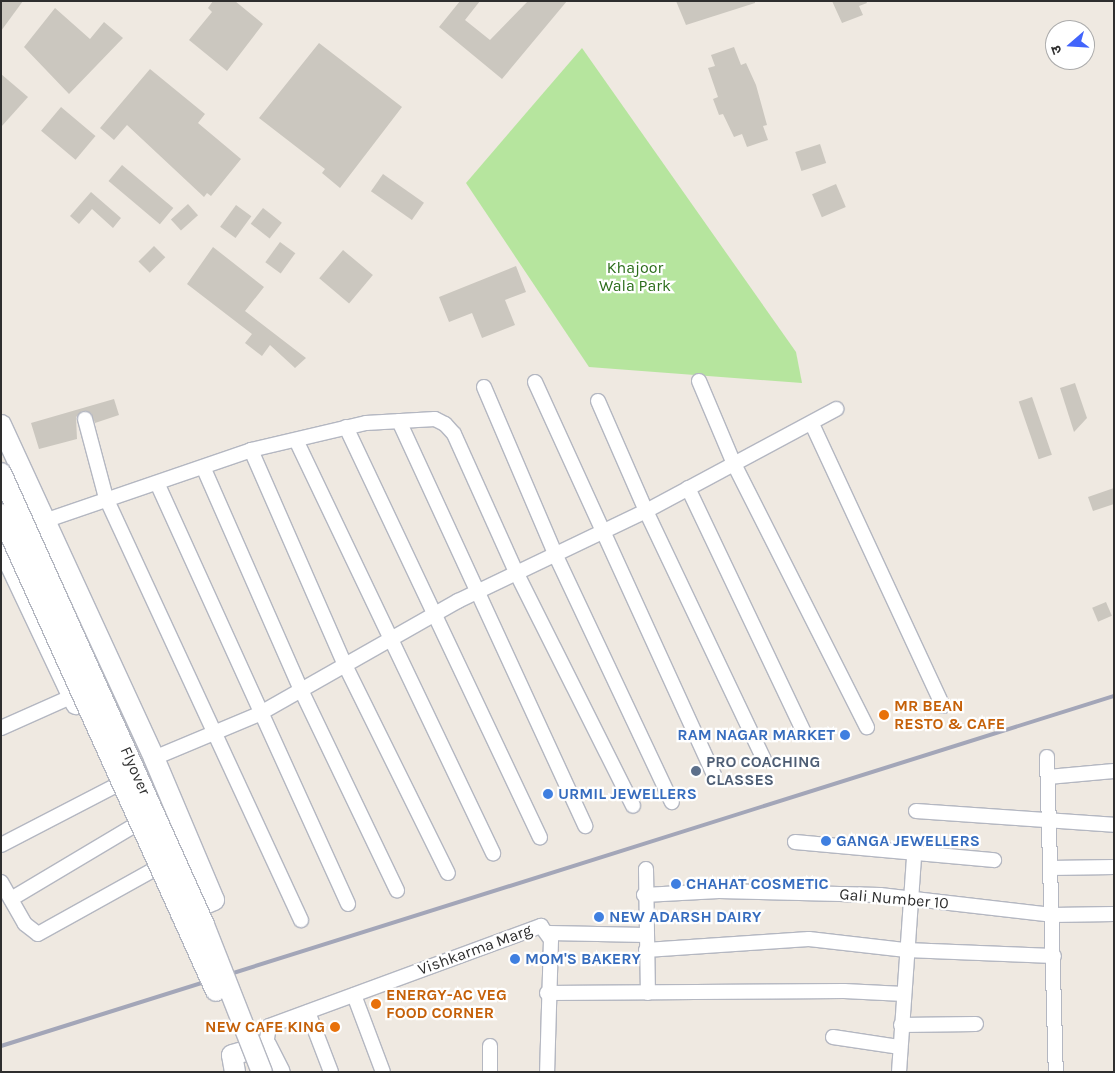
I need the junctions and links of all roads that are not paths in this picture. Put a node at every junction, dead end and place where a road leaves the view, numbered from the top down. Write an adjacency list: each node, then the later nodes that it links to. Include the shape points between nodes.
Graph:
1 (699, 381): 13 (street)
2 (536, 382): 22 (street)
3 (484, 387): 25 (street)
4 (598, 401): 19 (street)
5 (836, 409): 9 (street)
6 (85, 419): 18 (street)
7 (399, 421): 10 (street); 27 (street, via 435,419 454,434); 29 (street)
8 (1, 424): 21 (street)
9 (812, 424): 13 (street); 35 (street)
10 (346, 428): 11 (street); 30 (street)
11 (296, 440): 12 (street); 31 (street)
12 (251, 450): 14 (street); 32 (street)
13 (734, 464): 17 (street); 37 (street)
14 (204, 468): 16 (street); 33 (street)
15 (1, 473): 93 (street, Flyover, bridge, via 204,925)
16 (158, 485): 18 (street); 36 (street)
17 (688, 488): 19 (street); 40 (street)
18 (106, 498): 21 (street); 39 (street)
19 (646, 511): 22 (street); 43 (street)
20 (1, 514): 92 (street, Flyover, bridge, via 190,930)
21 (44, 521): 23 (street)
22 (602, 534): 25 (street); 45 (street)
23 (56, 545): 26 (street); 28 (street)
24 (1, 546): 28 (street)
25 (556, 556): 27 (street); 48 (street)
26 (63, 565): 28 (street, via 56,579 58,593 164,840 45,600); 42 (street)
27 (517, 574): 29 (street); 49 (street)
28 (15, 575): 34 (street)
29 (475, 592): 30 (street); 54 (street)
30 (433, 615): 31 (street); 55 (street)
31 (390, 642): 32 (street); 58 (street)
32 (345, 665): 33 (street); 65 (street)
33 (302, 692): 36 (street); 67 (street)
34 (73, 696): 38 (street); 47 (street)
35 (943, 706)
36 (259, 714): 39 (street); 71 (street)
37 (867, 727)
38 (1, 728)
39 (213, 731): 42 (street); 74 (street)
40 (804, 732)
41 (1047, 757): 46 (street)
42 (154, 758): 63 (street, via 214,900 176,916)
43 (764, 760)
44 (1114, 771): 46 (street)
45 (714, 776)
46 (1048, 777): 51 (street)
47 (115, 786): 52 (street); 57 (street)
48 (672, 802)
49 (633, 806)
50 (916, 811): 51 (street)
51 (1049, 822): 53 (street); 62 (street)
52 (135, 825): 63 (street); 69 (street)
53 (1114, 825)
54 (585, 826)
55 (540, 838)
56 (795, 842): 59 (street)
57 (1, 846)
58 (493, 853)
59 (914, 855): 60 (street); 70 (street)
60 (994, 860)
61 (1114, 866): 62 (street)
62 (1050, 868): 73 (street)
63 (155, 869): 69 (street, via 43,932 32,931 25,924)
64 (646, 869): 68 (street)
65 (448, 873)
66 (1, 882): 69 (street)
67 (397, 890)
68 (644, 895): 70 (street, Gali Number 10, via 719,891); 76 (street)
69 (11, 899)
70 (914, 899): 73 (street, Gali Number 10); 78 (street)
71 (348, 904)
72 (1114, 914): 73 (street, Gali Number 10)
73 (1052, 915): 79 (street)
74 (301, 920)
75 (549, 933): 76 (street); 80 (street, Vishkarma Marg); 83 (street, Vishkarma Marg, via 546,928 536,926)
76 (646, 935): 77 (street)
77 (646, 950): 78 (street, via 809,938); 81 (street)
78 (906, 950): 79 (street); 82 (street)
79 (1054, 956): 100 (street)
80 (547, 993): 81 (street); 98 (street, Vishkarma Marg)
81 (648, 993): 82 (street, via 844,991)
82 (904, 994): 86 (street)
83 (354, 995): 84 (street, Vishkarma Marg); 96 (street)
84 (308, 1012): 88 (street, Vishkarma Marg, via 269,1026); 95 (street)
85 (976, 1024): 86 (street)
86 (902, 1025): 90 (street)
87 (833, 1037): 90 (street)
88 (266, 1044): 91 (street, via 232,1055); 94 (street)
89 (490, 1046): 97 (street)
90 (900, 1047): 99 (street)
91 (235, 1072)
92 (247, 1072)
93 (262, 1072)
94 (280, 1072)
95 (331, 1072)
96 (383, 1072)
97 (490, 1072)
98 (547, 1072)
99 (899, 1072)
100 (1056, 1072)

